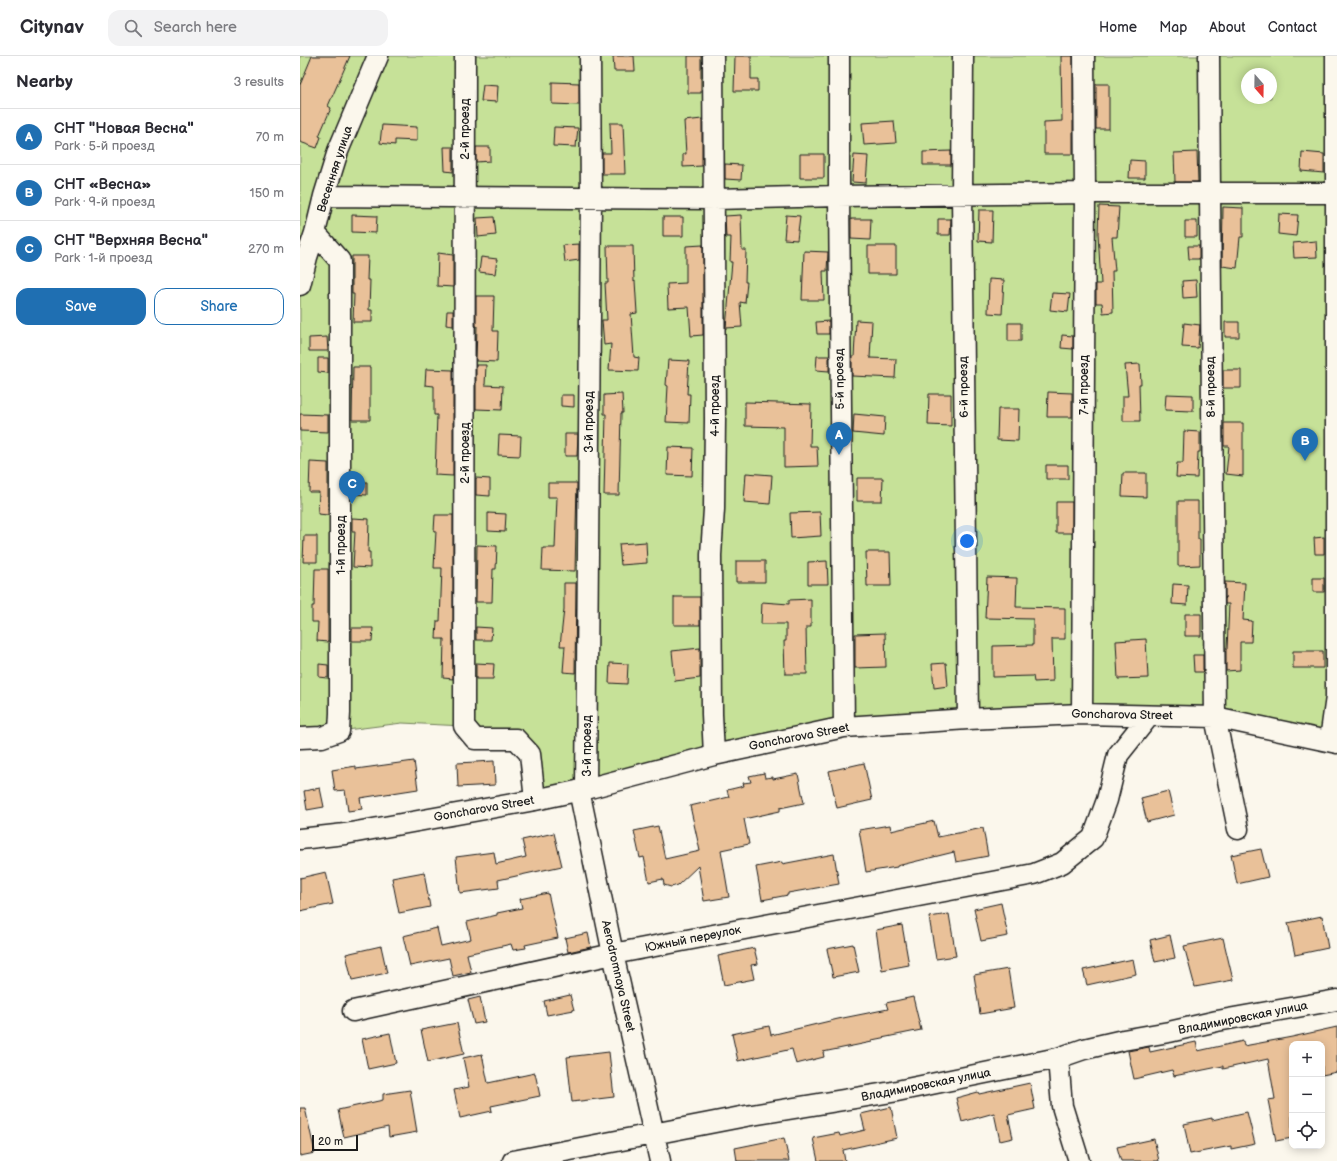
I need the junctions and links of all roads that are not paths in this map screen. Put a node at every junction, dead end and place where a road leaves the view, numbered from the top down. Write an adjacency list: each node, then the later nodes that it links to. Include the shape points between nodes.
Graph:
1 (378, 56): 14 (street, Весенняя улица, via 338,151)
2 (465, 56): 15 (street, 2-й проезд)
3 (590, 56): 17 (street, 3-й проезд)
4 (714, 56): 18 (street, 4-й проезд)
5 (839, 56): 16 (street, 5-й проезд)
6 (963, 56): 13 (street, 6-й проезд)
7 (1084, 56): 11 (street, 7-й проезд)
8 (1210, 56): 12 (street, 8-й проезд)
9 (1336, 56): 10 (street)
10 (1337, 192): 12 (street); 28 (street, via 1336,689)
11 (1085, 193): 12 (street); 13 (street); 22 (street, 7-й проезд)
12 (1210, 194): 24 (street, 8-й проезд)
13 (962, 195): 16 (street); 25 (street, 6-й проезд)
14 (324, 196): 15 (street); 19 (street, Весенняя улица)
15 (464, 196): 17 (street); 31 (street, 2-й проезд, via 464,726 475,739 516,739 530,754)
16 (839, 196): 18 (street); 26 (street, 5-й проезд)
17 (591, 198): 18 (street); 30 (street, 3-й проезд)
18 (714, 199): 29 (street, 4-й проезд, via 715,420 714,509 710,555)
19 (315, 233): 20 (street, Весенняя улица); 27 (street, 1-й проезд, via 340,261 340,713 339,731 322,737)
20 (303, 255): 21 (street, Весенняя улица)
21 (300, 285)
22 (1082, 714): 23 (street, Goncharova Street); 25 (street, Goncharova Street)
23 (1149, 716): 24 (street, Goncharova Street); 34 (street, Южный переулок, via 1118,755 1107,800 1093,838 1062,863 1034,874)
24 (1215, 717): 28 (street, Goncharova Street); 32 (street, 8-й проезд)
25 (968, 719): 26 (street, Goncharova Street)
26 (844, 727): 29 (street, Goncharova Street)
27 (300, 738)
28 (1333, 742)
29 (714, 755): 30 (street, Goncharova Street)
30 (583, 789): 31 (street, Goncharova Street); 34 (street, Aerodromnaya Street)
31 (535, 800): 33 (street, Goncharova Street, via 345,834)
32 (1238, 829)
33 (300, 839)
34 (613, 954): 36 (street, Южный переулок); 38 (street, Aerodromnaya Street)
35 (1337, 1000): 37 (street, Владимировская улица, via 1123,1040)
36 (353, 1010)
37 (1058, 1058): 38 (street, Владимировская улица, via 892,1092); 41 (street, via 1062,1106)
38 (654, 1134): 39 (street, Владимировская улица); 40 (street, Aerodromnaya Street)
39 (513, 1161)
40 (660, 1161)
41 (1079, 1161)

